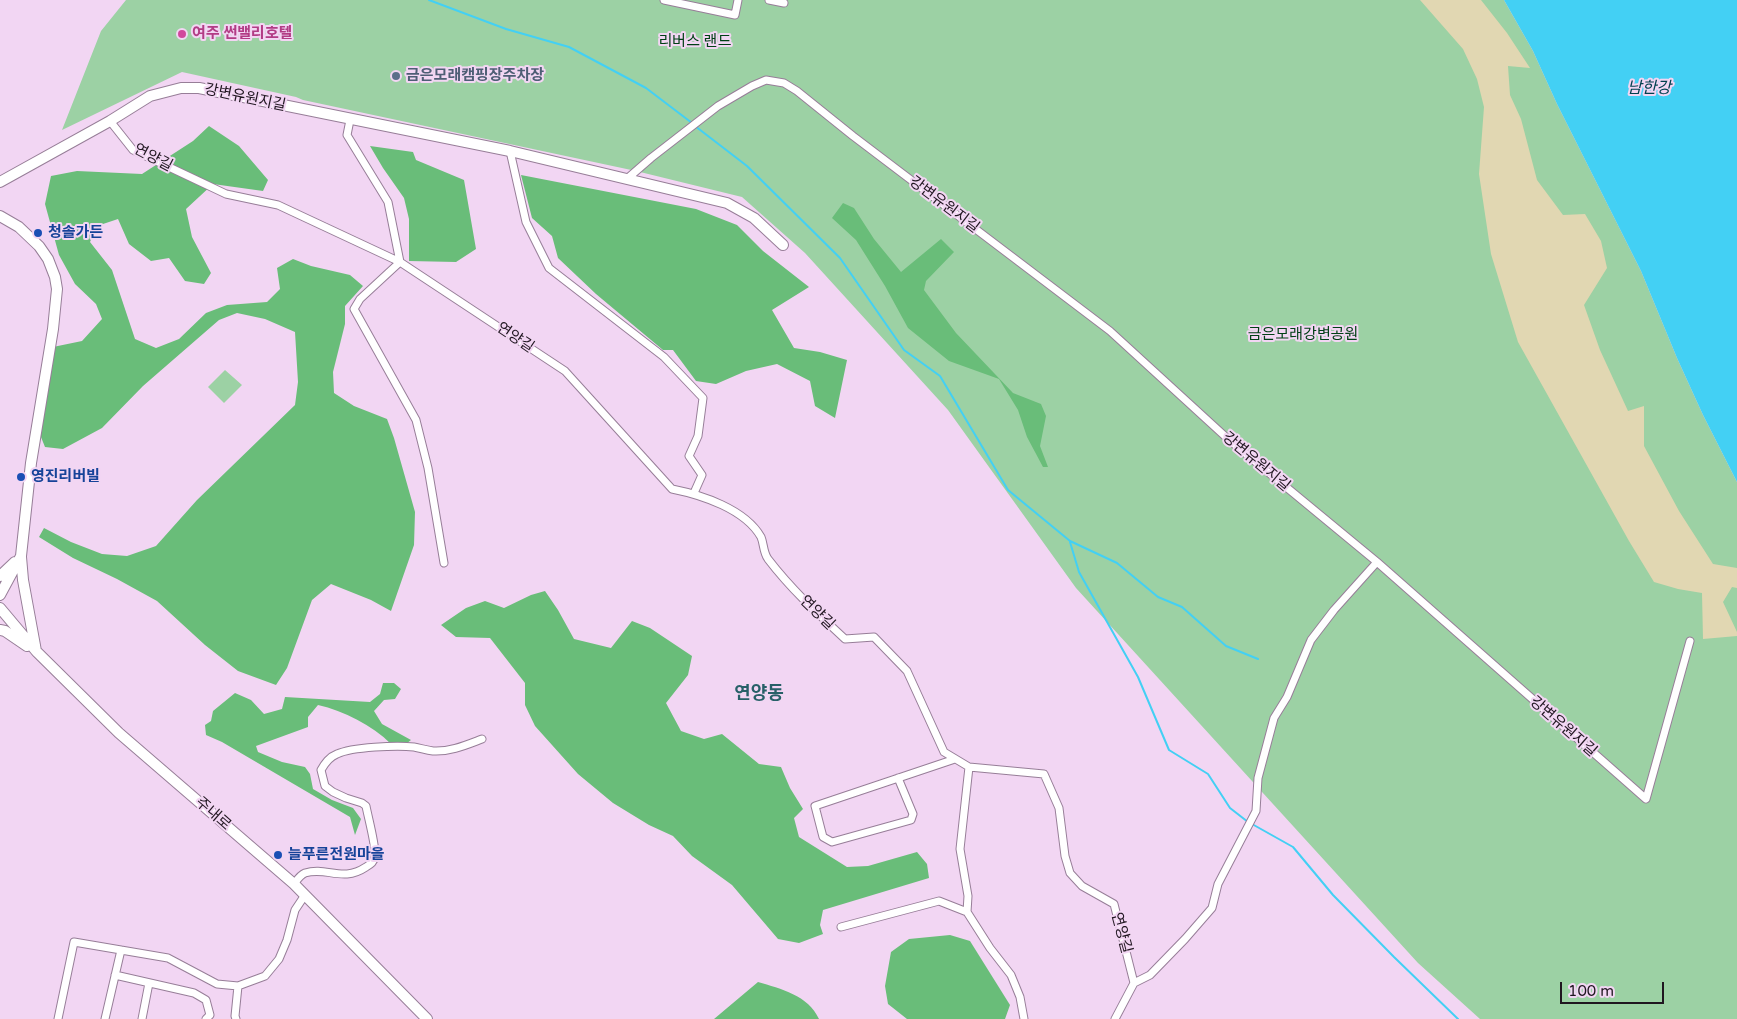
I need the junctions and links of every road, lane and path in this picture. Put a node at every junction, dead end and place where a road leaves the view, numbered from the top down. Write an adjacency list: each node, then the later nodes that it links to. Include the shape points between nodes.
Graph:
1 (664, 0): 2 (street, via 735,15)
2 (738, 0)
3 (769, 0): 4 (street)
4 (781, 2)
5 (350, 120): 6 (street, 강변유원지길, via 200,88 181,88 150,96); 7 (street, 강변유원지길); 12 (street, via 347,135 388,202)
6 (110, 121): 9 (street, 강변유원지길); 12 (street, 연양길, via 133,150 226,194 278,205)
7 (510, 151): 8 (street, 강변유원지길); 13 (street, via 526,222 549,268 664,357 703,398 698,436 689,456 702,476)
8 (628, 178): 11 (street, 강변유원지길, via 728,203 754,218); 15 (street, 강변유원지길, via 718,106 766,80 784,83 1110,331 1228,439)
9 (0, 182)
10 (1, 216): 14 (street, via 20,227 39,246 48,259 57,289 30,463)
11 (783, 245)
12 (400, 262): 13 (street, 연양길, via 565,371 672,489); 16 (street, via 360,299 354,309 416,420 428,468)
13 (694, 493): 24 (street, 연양길, via 742,515 761,538 766,556 806,604 845,639 874,637 907,671 944,752)
14 (21, 556): 17 (street); 18 (street); 22 (street)
15 (1377, 562): 21 (street, 강변유원지길, via 1646,800); 34 (street, via 1311,640 1287,697 1274,718 1258,778 1256,810 1218,884 1212,908 1150,975)
16 (444, 563)
17 (0, 576)
18 (0, 596)
19 (0, 608): 22 (street, 주내로)
20 (0, 630): 22 (street)
21 (1690, 641)
22 (37, 652): 27 (street, 주내로, via 119,733)
23 (482, 739): 27 (street, via 452,750 388,746 346,750 327,760 321,770 325,786 366,806 375,854 373,862 350,874 310,872 303,874)
24 (955, 759): 25 (street, 연양길); 26 (street)
25 (970, 767): 29 (street, via 960,849 968,896); 34 (street, 연양길, via 1044,774 1059,808 1070,873 1082,886 1114,904)
26 (898, 778): 26 (street, via 815,806 823,837 832,842 911,820 913,814)
27 (294, 884): 28 (street, 주내로)
28 (304, 894): 35 (street, via 295,910 288,940 279,959 265,976); 41 (street, 주내로)
29 (967, 912): 30 (street, via 939,901); 42 (street, via 1011,975)
30 (841, 927)
31 (121, 950): 32 (street); 35 (street, via 168,958 217,984); 36 (street, via 74,942)
32 (116, 975): 33 (street); 37 (street)
33 (148, 983): 38 (street); 39 (street, via 194,992 206,1000 210,1015)
34 (1134, 983): 43 (street)
35 (238, 986): 40 (street)
36 (58, 1019)
37 (105, 1019)
38 (142, 1019)
39 (206, 1019)
40 (236, 1019)
41 (427, 1019)
42 (1024, 1019)
43 (1115, 1019)

